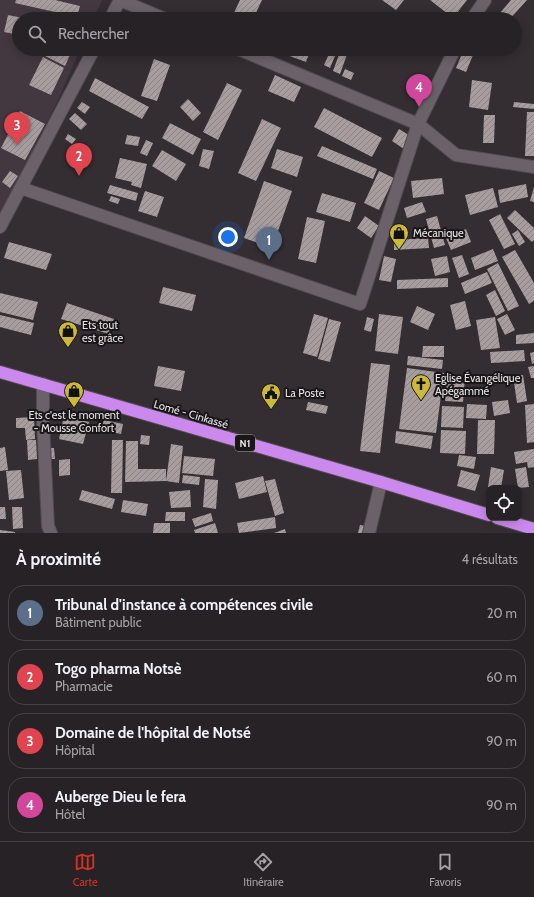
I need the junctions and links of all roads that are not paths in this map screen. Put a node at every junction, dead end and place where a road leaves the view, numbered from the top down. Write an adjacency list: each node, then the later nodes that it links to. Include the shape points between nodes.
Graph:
1 (485, 0): 4 (street)
2 (114, 12): 3 (street, via 120,0)
3 (148, 12)
4 (477, 12)
5 (90, 56): 10 (street)
6 (255, 56): 8 (street)
7 (452, 56): 8 (street)
8 (418, 124): 9 (street, via 456,156); 10 (street, via 360,304)
9 (534, 167)
10 (21, 188): 11 (street)
11 (0, 227)
12 (0, 372): 13 (highway, Lomé - Cinkassé / N1)
13 (43, 384): 14 (highway, Lomé - Cinkassé / N1); 18 (street, via 48,526)
14 (381, 482): 15 (highway, Lomé - Cinkassé / N1); 19 (street)
15 (486, 515)
16 (507, 521): 17 (highway)
17 (534, 529)
18 (51, 533)
19 (369, 533)

